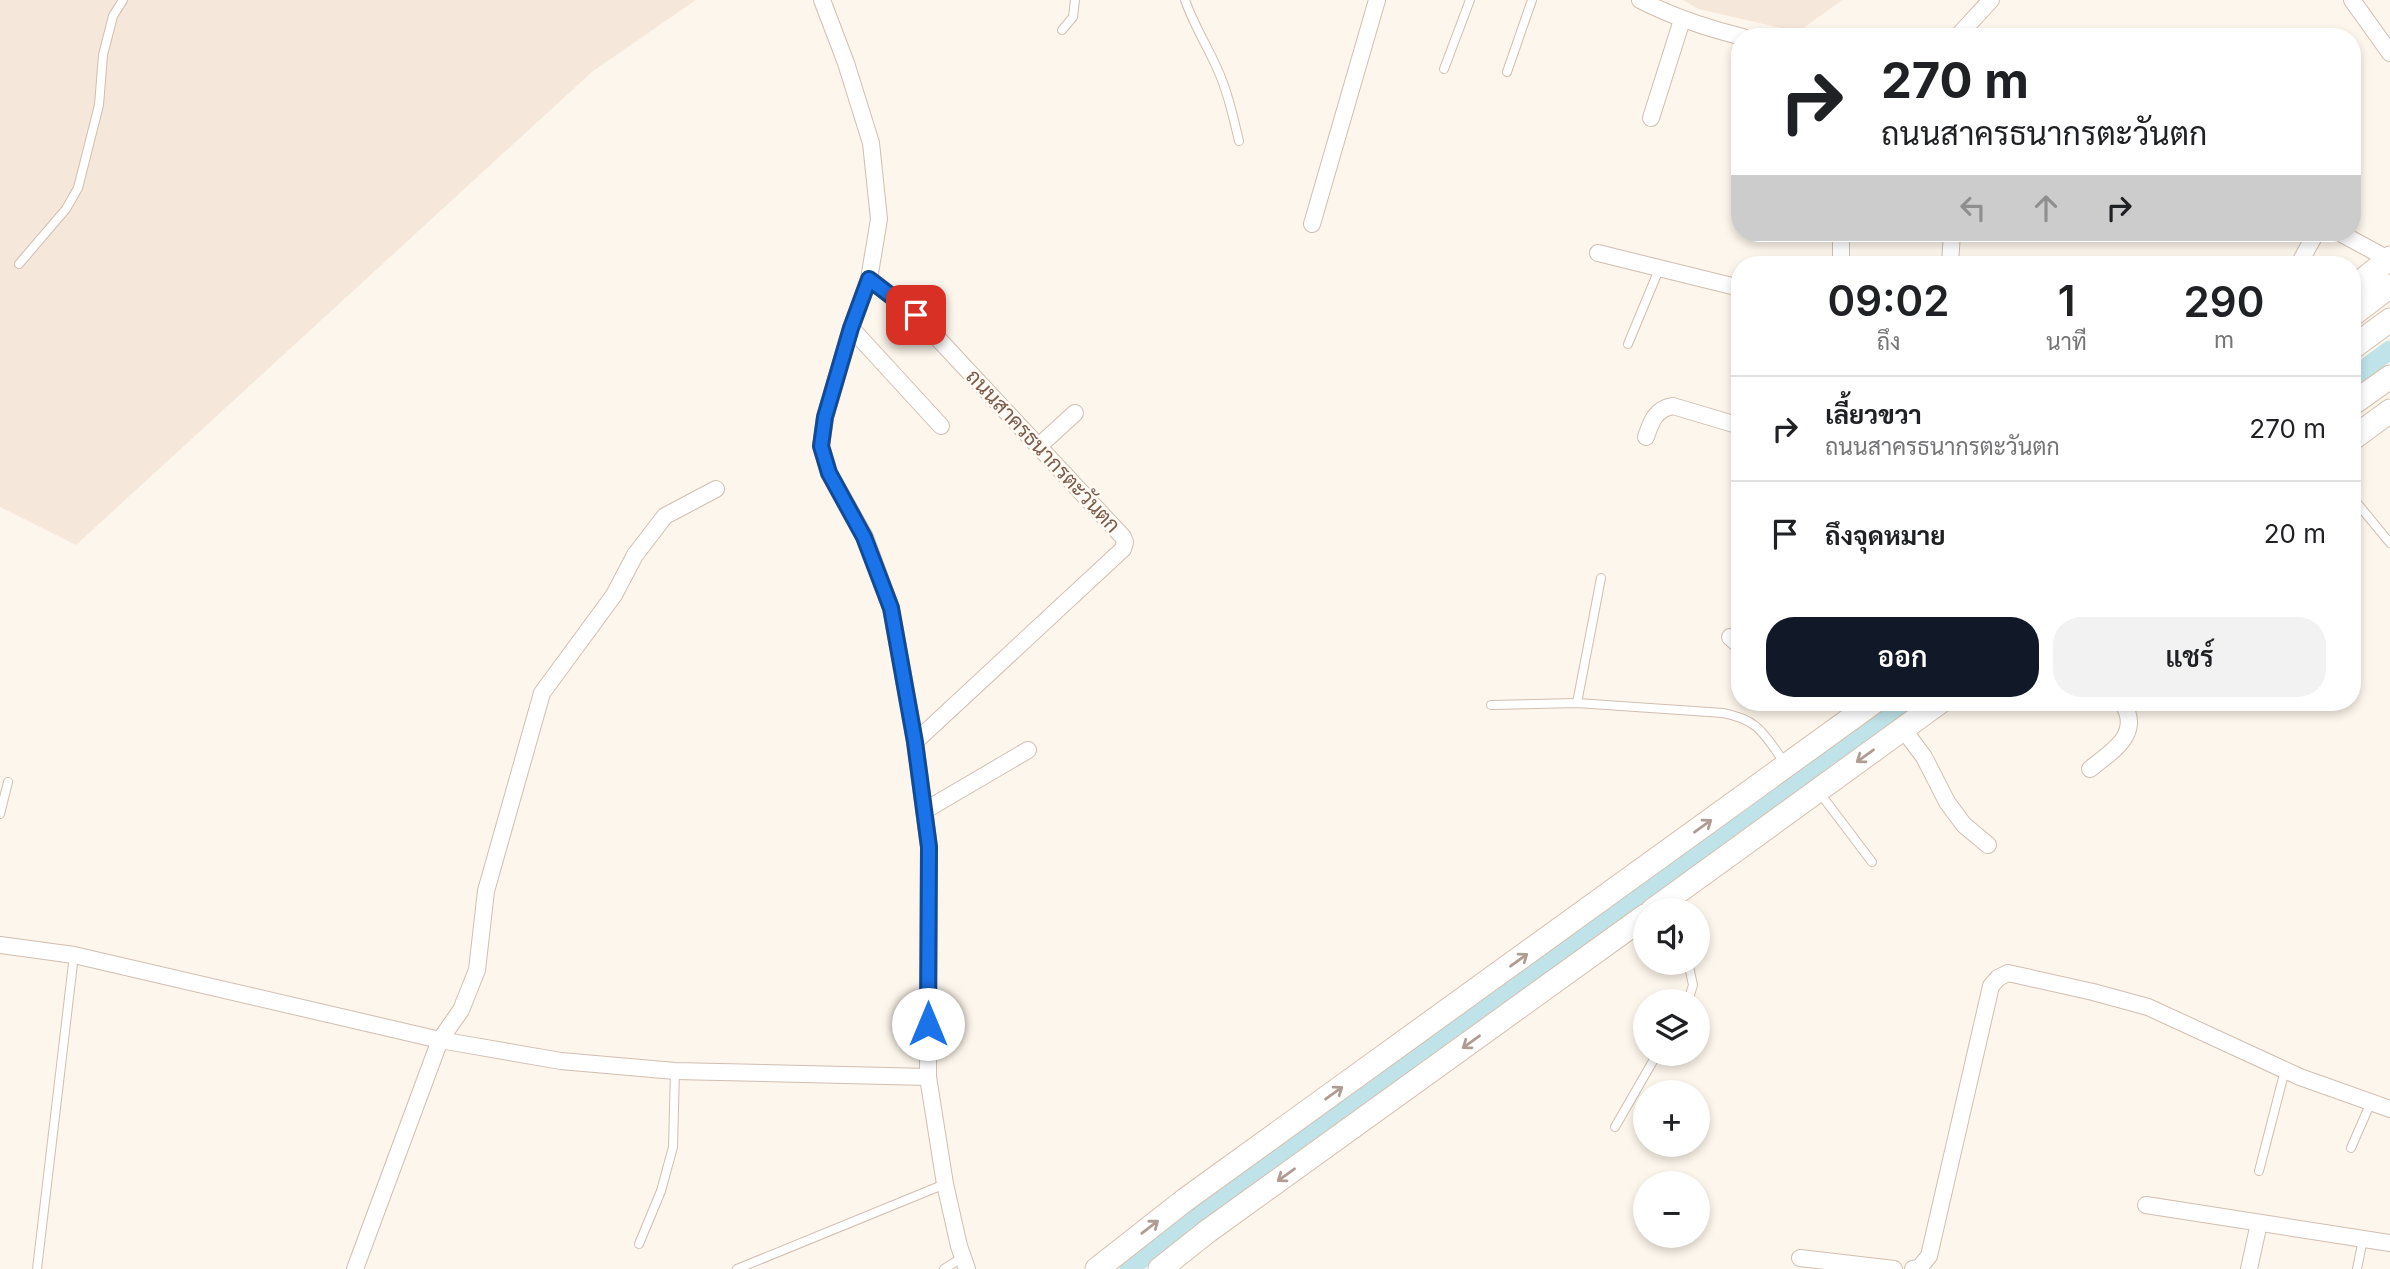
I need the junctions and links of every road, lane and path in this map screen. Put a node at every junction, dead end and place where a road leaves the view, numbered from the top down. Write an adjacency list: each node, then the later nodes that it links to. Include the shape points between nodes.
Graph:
1 (123, 0): 25 (lane, via 113,16 103,55 99,106 78,188)
2 (822, 0): 27 (street, via 871,143 879,219)
3 (1075, 0): 14 (lane, via 1073,17)
4 (1185, 0): 20 (lane, via 1217,68)
5 (1377, 0): 21 (street)
6 (1470, 0): 17 (lane)
7 (1532, 0): 18 (lane)
8 (1640, 0): 12 (street)
9 (1679, 0): 12 (street)
10 (1990, 0): 13 (street)
11 (2352, 0): 16 (street)
12 (1676, 18): 15 (street); 19 (street)
13 (1965, 28)
14 (1062, 30)
15 (1731, 34)
16 (2390, 53)
17 (1444, 69)
18 (1507, 72)
19 (1651, 118)
20 (1239, 141)
21 (1312, 224)
22 (2357, 242): 24 (street)
23 (1598, 253): 26 (street)
24 (2390, 259): 28 (street)
25 (19, 264)
26 (1660, 267): 29 (street); 35 (lane)
27 (869, 279): 33 (street); 44 (street, ถนนสาครธนากรตะวันตก, via 916,315)
28 (2361, 282)
29 (1731, 286)
30 (2390, 286): 31 (street)
31 (2361, 308)
32 (2390, 320): 34 (street)
33 (851, 328): 41 (street); 55 (street, via 821,446 891,608)
34 (2361, 341)
35 (1628, 344)
36 (2390, 377): 37 (street)
37 (2361, 398)
38 (2390, 411): 42 (street)
39 (1075, 413): 44 (street)
40 (1731, 423): 43 (street, via 1666,407 1652,419)
41 (941, 426)
42 (2361, 432)
43 (1646, 437)
44 (1039, 446): 55 (street, ถนนสาครธนากรตะวันตก, via 1123,537 1123,549)
45 (716, 489): 69 (street, via 665,516 542,693 486,891 477,970 461,1010)
46 (2361, 508): 47 (lane)
47 (2390, 543)
48 (1601, 578): 49 (lane)
49 (1577, 703): 50 (lane); 57 (lane, via 1743,717 1757,726)
50 (1491, 705)
51 (1862, 711): 57 (street)
52 (1928, 711): 54 (street)
53 (2126, 711): 58 (street, via 2129,727 2123,741)
54 (1903, 729): 60 (street, one-way to 60); 63 (street, via 1924,757 1947,802 1964,825)
55 (915, 742): 61 (street)
56 (1028, 750): 61 (street)
57 (1787, 765): 91 (street, one-way to 57, via 1185,1200)
58 (2090, 769)
59 (8, 782): 62 (lane)
60 (1817, 791): 64 (lane); 65 (street)
61 (925, 811): 73 (street, via 929,847)
62 (0, 814)
63 (1988, 845)
64 (1872, 862)
65 (1671, 898)
66 (1633, 926): 92 (street, one-way to 92)
67 (0, 945): 68 (street)
68 (74, 956): 69 (street); 87 (lane)
69 (440, 1040): 72 (street, via 561,1061); 88 (street)
70 (1650, 1066): 76 (lane)
71 (2285, 1070): 74 (street); 78 (lane); 94 (street, via 2148,1007 2008,973 1998,978 1991,986 1929,1255)
72 (674, 1071): 73 (street); 84 (lane, via 673,1147)
73 (928, 1077): 79 (street)
74 (2371, 1102): 75 (street); 77 (lane)
75 (2390, 1108)
76 (1615, 1127)
77 (2351, 1149)
78 (2259, 1171)
79 (945, 1184): 86 (street); 89 (lane)
80 (2146, 1205): 81 (street)
81 (2259, 1223): 82 (street); 95 (street)
82 (2363, 1239): 83 (street); 96 (lane)
83 (2390, 1243)
84 (639, 1244)
85 (1800, 1258): 93 (street)
86 (965, 1263): 90 (lane)
87 (37, 1269)
88 (355, 1269)
89 (737, 1269)
90 (944, 1269)
91 (1097, 1269)
92 (1160, 1269)
93 (1894, 1269)
94 (1913, 1269)
95 (2249, 1269)
96 (2357, 1269)

